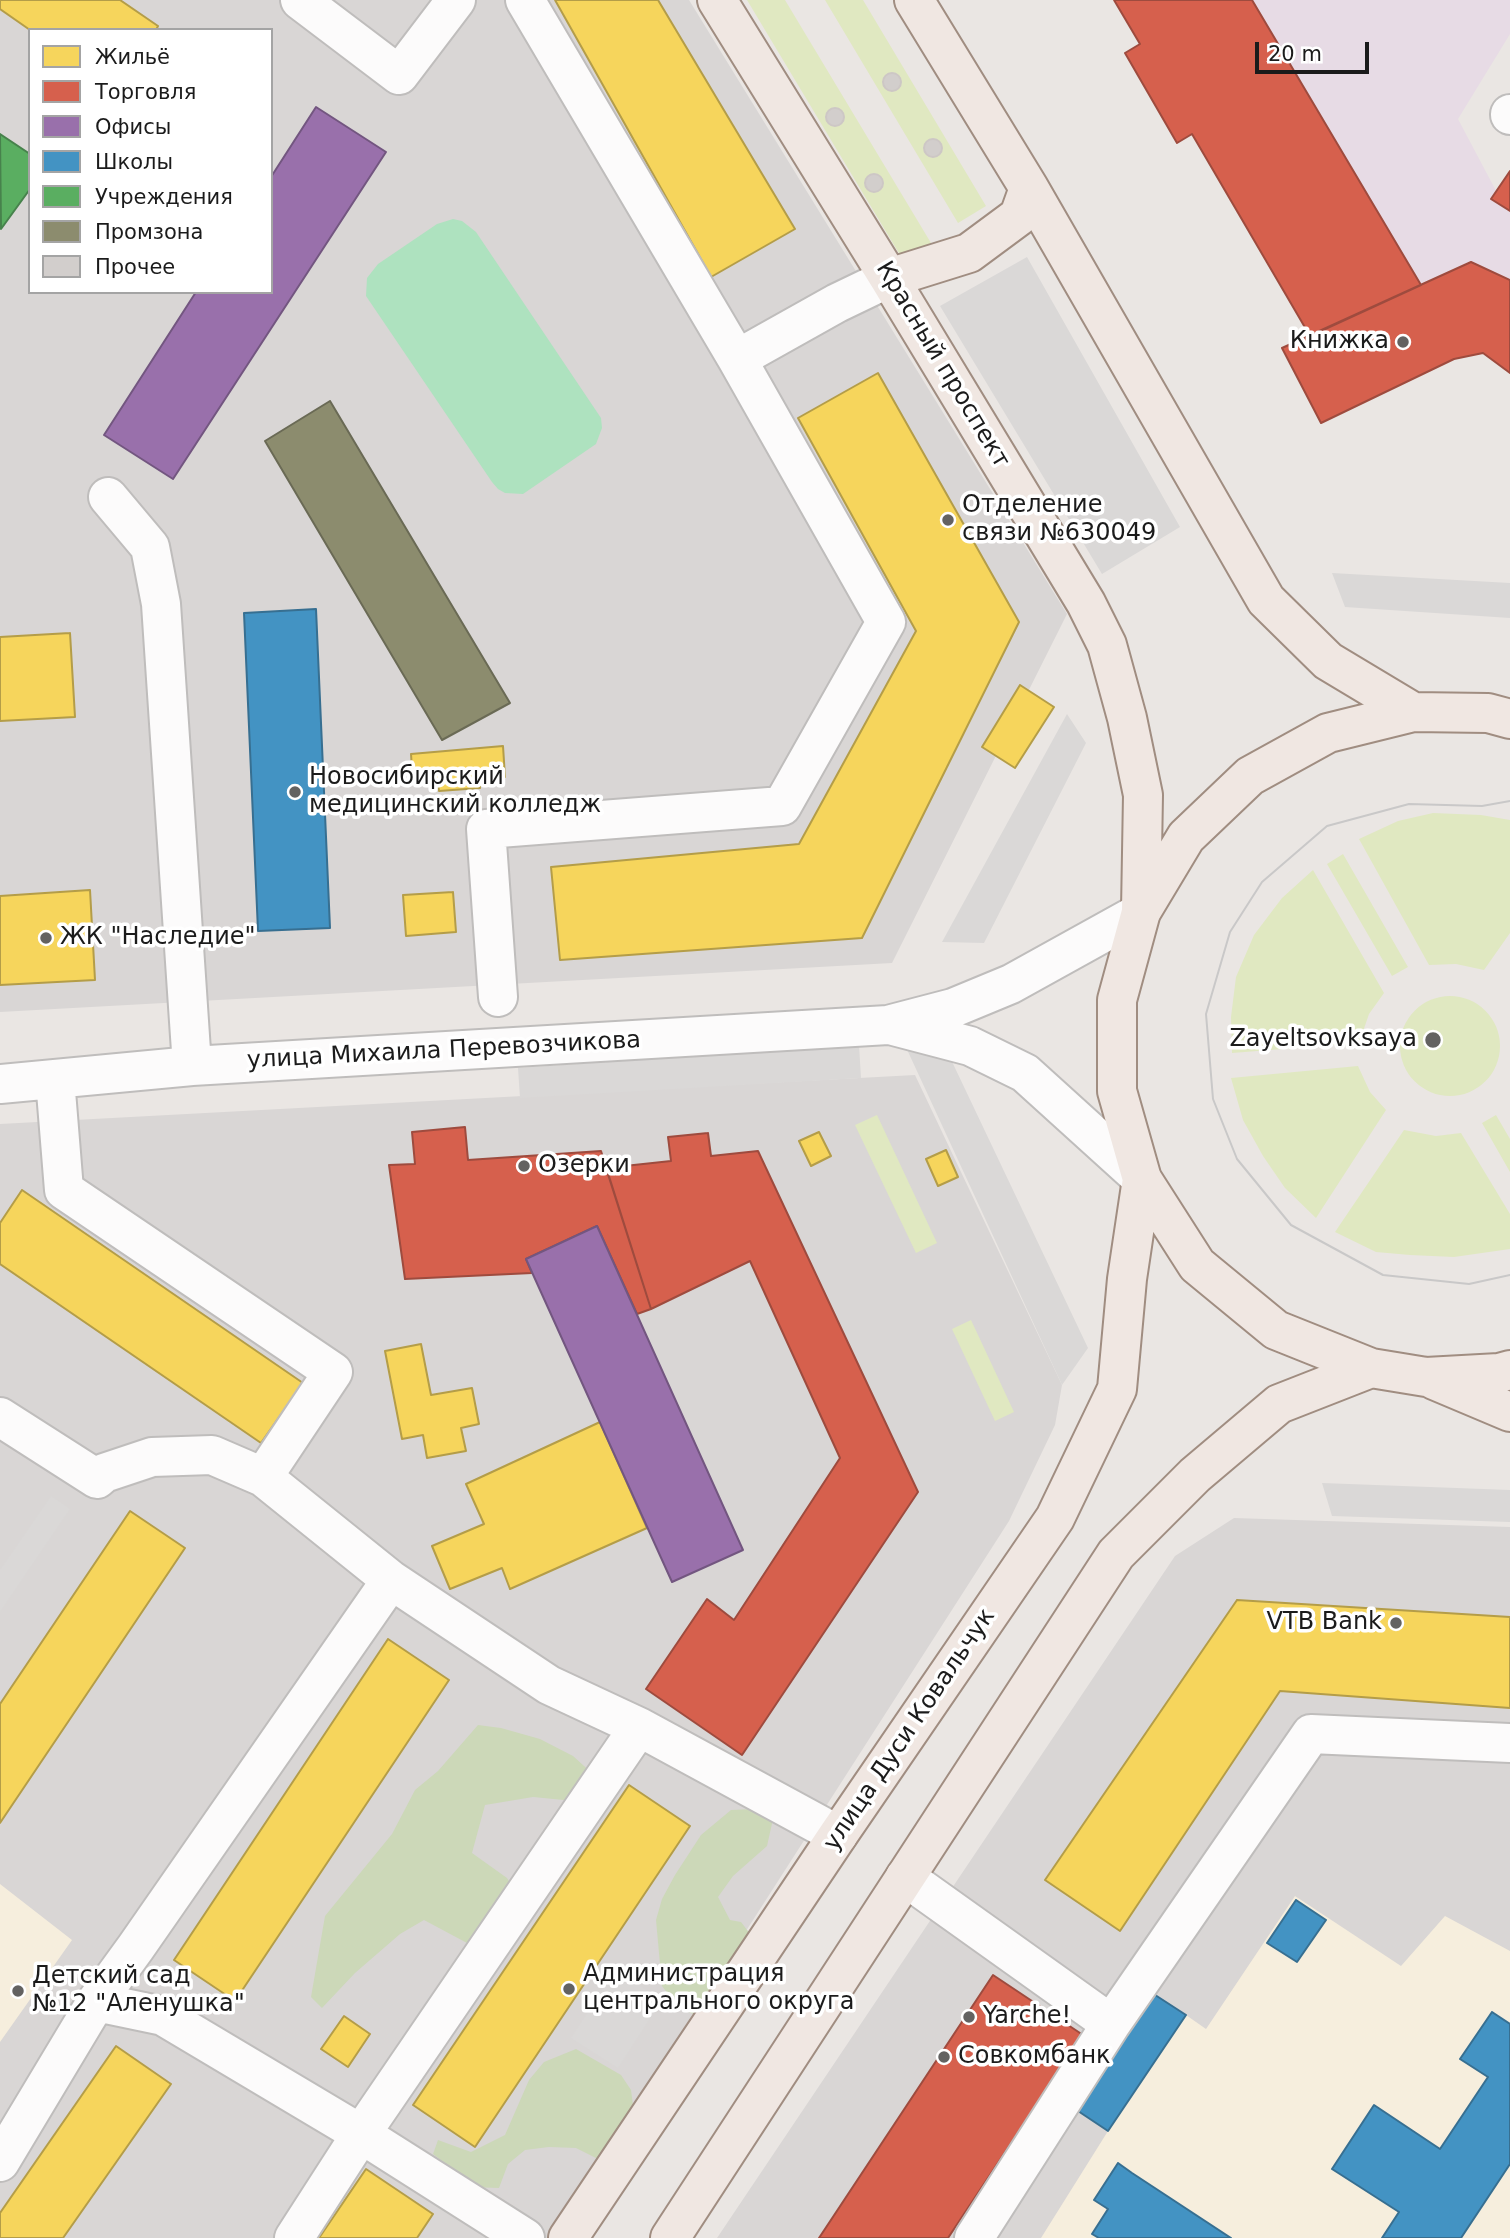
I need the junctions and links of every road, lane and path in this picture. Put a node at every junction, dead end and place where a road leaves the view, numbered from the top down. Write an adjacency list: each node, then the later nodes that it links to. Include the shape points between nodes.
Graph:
1 (300, 0): 2 (street, via 399,75)
2 (456, 0)
3 (525, 0): 8 (street)
4 (717, 0): 7 (main road, Красный проспект)
5 (914, 0): 6 (main road)
6 (1029, 188): 7 (main road, via 1019,216 969,254); 10 (main road, via 1266,600 1328,661)
7 (889, 278): 8 (street); 12 (main road, Красный проспект, via 1107,645 1143,795)
8 (737, 359): 13 (street, via 886,622 782,806 486,829)
9 (108, 497): 15 (street, via 150,547 161,604)
10 (1413, 712): 11 (main road); 12 (main road, via 1328,733 1250,775 1186,837)
11 (1503, 712)
12 (1141, 912): 14 (street, via 1011,984 953,1008); 18 (main road, via 1116,1000 1117,1091)
13 (498, 997)
14 (888, 1025): 15 (street, улица Михаила Перевозчикова); 18 (street, via 970,1046 1025,1073)
15 (192, 1066): 16 (street, улица Михаила Перевозчикова)
16 (55, 1079): 17 (street, улица Михаила Перевозчикова); 25 (street, via 64,1190 333,1372)
17 (0, 1084)
18 (1142, 1179): 19 (main road, via 1197,1265 1276,1330); 29 (main road, улица Дуси Ковальчук, via 1117,1389 1055,1518)
19 (1371, 1368): 21 (main road); 30 (main road, via 1279,1404 1195,1475 1116,1554)
20 (1510, 1370): 21 (main road)
21 (1426, 1377): 22 (street); 23 (main road)
22 (1510, 1381)
23 (1510, 1412)
24 (0, 1418): 25 (street, via 97,1479 152,1457 212,1455)
25 (263, 1477): 26 (street)
26 (391, 1580): 27 (street, via 549,1685); 31 (street)
27 (639, 1727): 29 (street); 33 (street)
28 (1510, 1744): 32 (street, via 1311,1734)
29 (838, 1835): 37 (main road, улица Дуси Ковальчук)
30 (905, 1877): 32 (street); 38 (main road)
31 (96, 2002): 33 (street, via 163,2016); 34 (street)
32 (1111, 2024): 39 (street)
33 (362, 2134): 35 (street); 36 (street)
34 (0, 2162)
35 (294, 2238)
36 (525, 2238)
37 (568, 2238)
38 (670, 2238)
39 (974, 2238)

